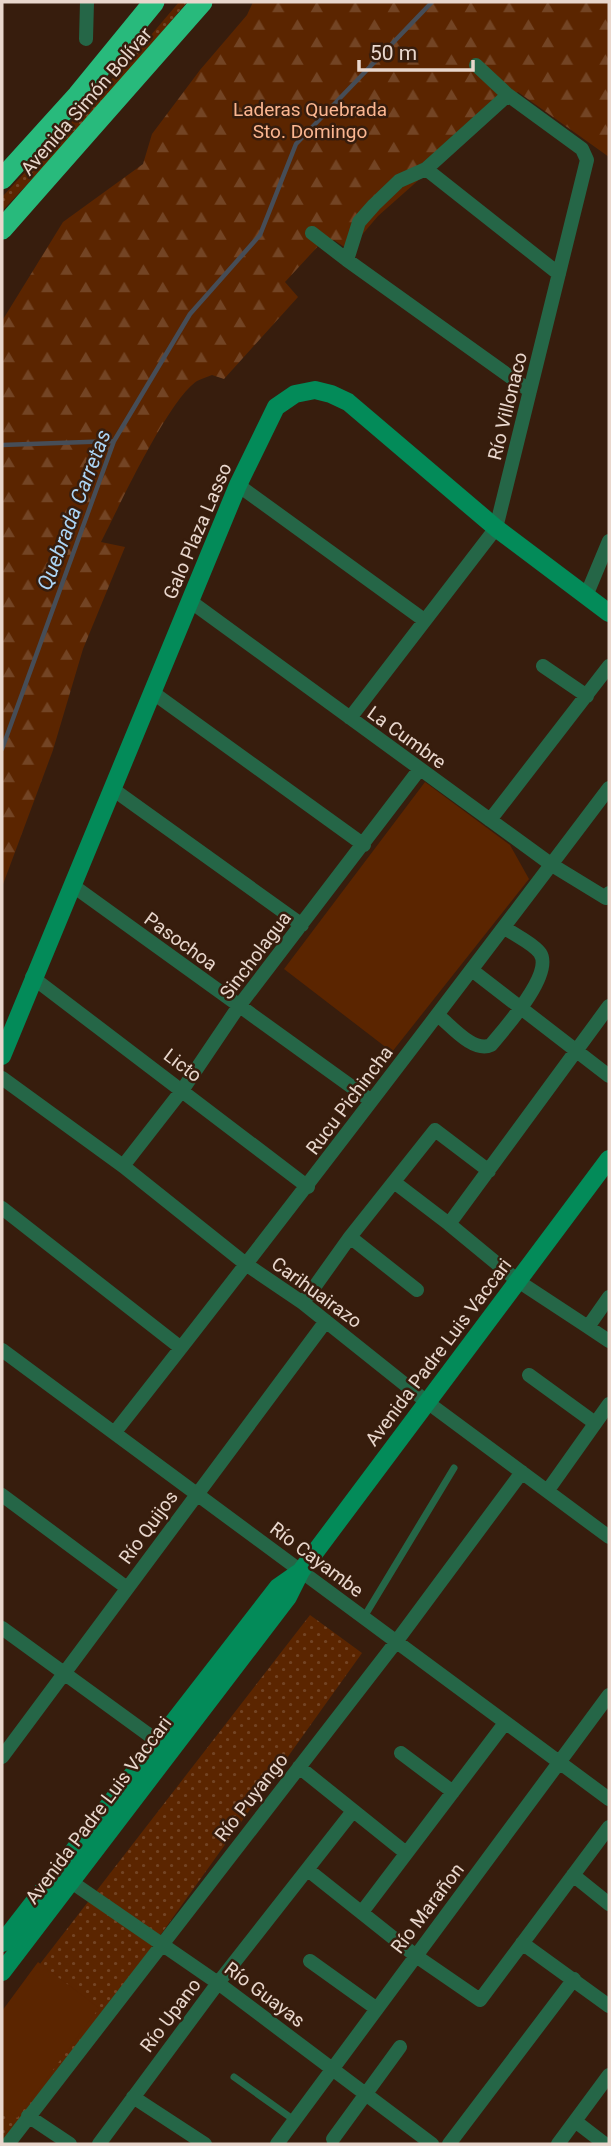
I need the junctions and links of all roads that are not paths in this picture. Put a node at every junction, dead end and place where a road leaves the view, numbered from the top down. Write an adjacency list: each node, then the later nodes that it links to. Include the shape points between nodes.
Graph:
1 (87, 2): 4 (street)
2 (154, 2): 8 (highway, Avenida Simón Bolívar)
3 (202, 2): 9 (highway, Avenida Simón Bolívar)
4 (86, 39)
5 (476, 65): 6 (street)
6 (508, 95): 7 (street); 12 (street, Río Villonaco, via 586,155)
7 (426, 169): 11 (street, via 400,181 359,222); 12 (street)
8 (2, 179)
9 (2, 229)
10 (312, 233): 11 (street)
11 (346, 260): 13 (street)
12 (559, 274): 13 (street, Río Villonaco)
13 (530, 391): 15 (street, Río Villonaco)
14 (238, 485): 15 (main road, Galo Plaza Lasso, via 276,407 295,394 315,390 348,402); 18 (main road, Galo Plaza Lasso); 20 (street)
15 (496, 528): 17 (main road, Galo Plaza Lasso); 20 (street, Río Villonaco)
16 (609, 541): 17 (street)
17 (586, 596): 19 (main road, Galo Plaza Lasso)
18 (190, 601): 23 (main road, Galo Plaza Lasso); 25 (street, La Cumbre)
19 (609, 613)
20 (424, 620): 25 (street, Río Villonaco)
21 (543, 666): 24 (street)
22 (609, 666): 24 (street)
23 (152, 692): 28 (main road, Galo Plaza Lasso); 30 (street)
24 (587, 696): 29 (street)
25 (350, 718): 26 (street, La Cumbre)
26 (419, 770): 29 (street, La Cumbre); 30 (street, Sincholagua)
27 (609, 788): 31 (street, Rucu Pichincha)
28 (114, 790): 32 (main road, Galo Plaza Lasso); 34 (street)
29 (490, 820): 31 (street, La Cumbre)
30 (364, 845): 34 (street, Sincholagua)
31 (552, 865): 33 (street, La Cumbre); 35 (street, Rucu Pichincha)
32 (72, 885): 37 (main road, Galo Plaza Lasso); 38 (street, Pasochoa)
33 (608, 895)
34 (302, 925): 38 (street, Sincholagua)
35 (504, 928): 36 (street, Rucu Pichincha); 40 (street, via 539,952 543,964)
36 (473, 971): 40 (street); 41 (street, Rucu Pichincha)
37 (32, 977): 43 (main road, Galo Plaza Lasso); 46 (street, Licto)
38 (239, 1006): 46 (street, Sincholagua); 47 (street, Pasochoa)
39 (609, 1006): 42 (street)
40 (521, 1008): 41 (street, via 491,1045 477,1046); 42 (street)
41 (439, 1016): 47 (street, Rucu Pichincha)
42 (576, 1049): 44 (street); 50 (street)
43 (2, 1056)
44 (609, 1076)
45 (2, 1078): 49 (street, Carihuairazo)
46 (183, 1090): 49 (street, Sincholagua); 52 (street, Licto)
47 (370, 1100): 52 (street, Rucu Pichincha)
48 (609, 1159): 57 (main road, Avenida Padre Luis Vaccari)
49 (123, 1166): 56 (street, Carihuairazo)
50 (489, 1171): 51 (street, via 435,1130); 54 (street)
51 (394, 1182): 54 (street); 55 (street)
52 (308, 1187): 56 (street, Rucu Pichincha)
53 (2, 1208): 64 (street)
54 (453, 1228): 57 (street)
55 (351, 1237): 58 (street); 60 (street)
56 (247, 1265): 60 (street, Carihuairazo); 64 (street, Rucu Pichincha)
57 (526, 1285): 62 (street); 67 (main road, Avenida Padre Luis Vaccari)
58 (417, 1290)
59 (609, 1297): 62 (street)
60 (303, 1303): 61 (street, Carihuairazo)
61 (326, 1321): 67 (street, Carihuairazo); 74 (street, Río Quijos)
62 (589, 1326): 63 (street)
63 (609, 1341)
64 (181, 1349): 70 (street, Rucu Pichincha)
65 (2, 1350): 70 (street, Río Cayambe)
66 (529, 1375): 69 (street)
67 (427, 1402): 72 (street, Carihuairazo); 77 (main road, Avenida Padre Luis Vaccari)
68 (609, 1404): 69 (street)
69 (595, 1423): 73 (street)
70 (116, 1432): 74 (street, Río Cayambe)
71 (453, 1468): 79 (lane)
72 (522, 1472): 73 (street, Carihuairazo); 81 (street, Río Puyango)
73 (548, 1490): 76 (street, Carihuairazo)
74 (197, 1493): 77 (street, Río Cayambe); 78 (street, Río Quijos)
75 (2, 1496): 78 (street)
76 (609, 1535)
77 (301, 1572): 79 (street, Río Cayambe); 85 (main road, Avenida Padre Luis Vaccari, via 278,1587); 97 (main road, Avenida Padre Luis Vaccari, via 288,1597)
78 (127, 1588): 82 (street, Río Quijos)
79 (364, 1617): 81 (street, Río Cayambe)
80 (2, 1628): 82 (street)
81 (396, 1642): 84 (street, Río Cayambe); 89 (street, Río Puyango)
82 (63, 1674): 85 (street); 86 (street, Río Quijos)
83 (609, 1695): 88 (street, Río Marañon)
84 (505, 1723): 88 (street, Río Cayambe); 90 (street)
85 (160, 1743): 100 (main road, Avenida Padre Luis Vaccari)
86 (3, 1752)
87 (401, 1753): 90 (street)
88 (560, 1762): 91 (street, Río Cayambe); 103 (street, Río Marañon)
89 (299, 1768): 92 (street); 102 (street, Río Puyango)
90 (453, 1792): 94 (street)
91 (609, 1799)
92 (353, 1811): 94 (street); 95 (street, Río Upano)
93 (609, 1827): 96 (street)
94 (406, 1853): 99 (street)
95 (308, 1870): 99 (street); 107 (street, Río Upano)
96 (573, 1875): 98 (street); 101 (street)
97 (70, 1881): 102 (street, Río Guayas); 105 (main road, Avenida Padre Luis Vaccari)
98 (609, 1904)
99 (362, 1912): 103 (street)
100 (2, 1943)
101 (522, 1943): 103 (street, via 480,2000); 106 (street)
102 (160, 1944): 107 (street, Río Guayas); 116 (street, Río Puyango)
103 (416, 1956): 109 (street, Río Marañon)
104 (310, 1961): 109 (street)
105 (2, 1972)
106 (574, 1979): 108 (street); 127 (street)
107 (218, 1983): 111 (street, Río Guayas); 115 (street, Río Upano)
108 (609, 2006)
109 (377, 2008): 111 (street, Río Marañon)
110 (400, 2047): 114 (street)
111 (332, 2069): 114 (street, Río Guayas); 117 (street, Río Marañon)
112 (609, 2075): 118 (street)
113 (234, 2077): 117 (lane)
114 (365, 2094): 120 (street); 126 (street, Río Guayas)
115 (133, 2097): 119 (street); 123 (street, Río Upano)
116 (28, 2116): 121 (street, Río Puyango); 122 (street)
117 (294, 2120): 125 (street, Río Marañon)
118 (575, 2121): 128 (street); 129 (street)
119 (186, 2139): 124 (street)
120 (332, 2140)
121 (8, 2144)
122 (70, 2144)
123 (99, 2144)
124 (205, 2144)
125 (276, 2144)
126 (432, 2144)
127 (449, 2144)
128 (558, 2144)
129 (605, 2144)

